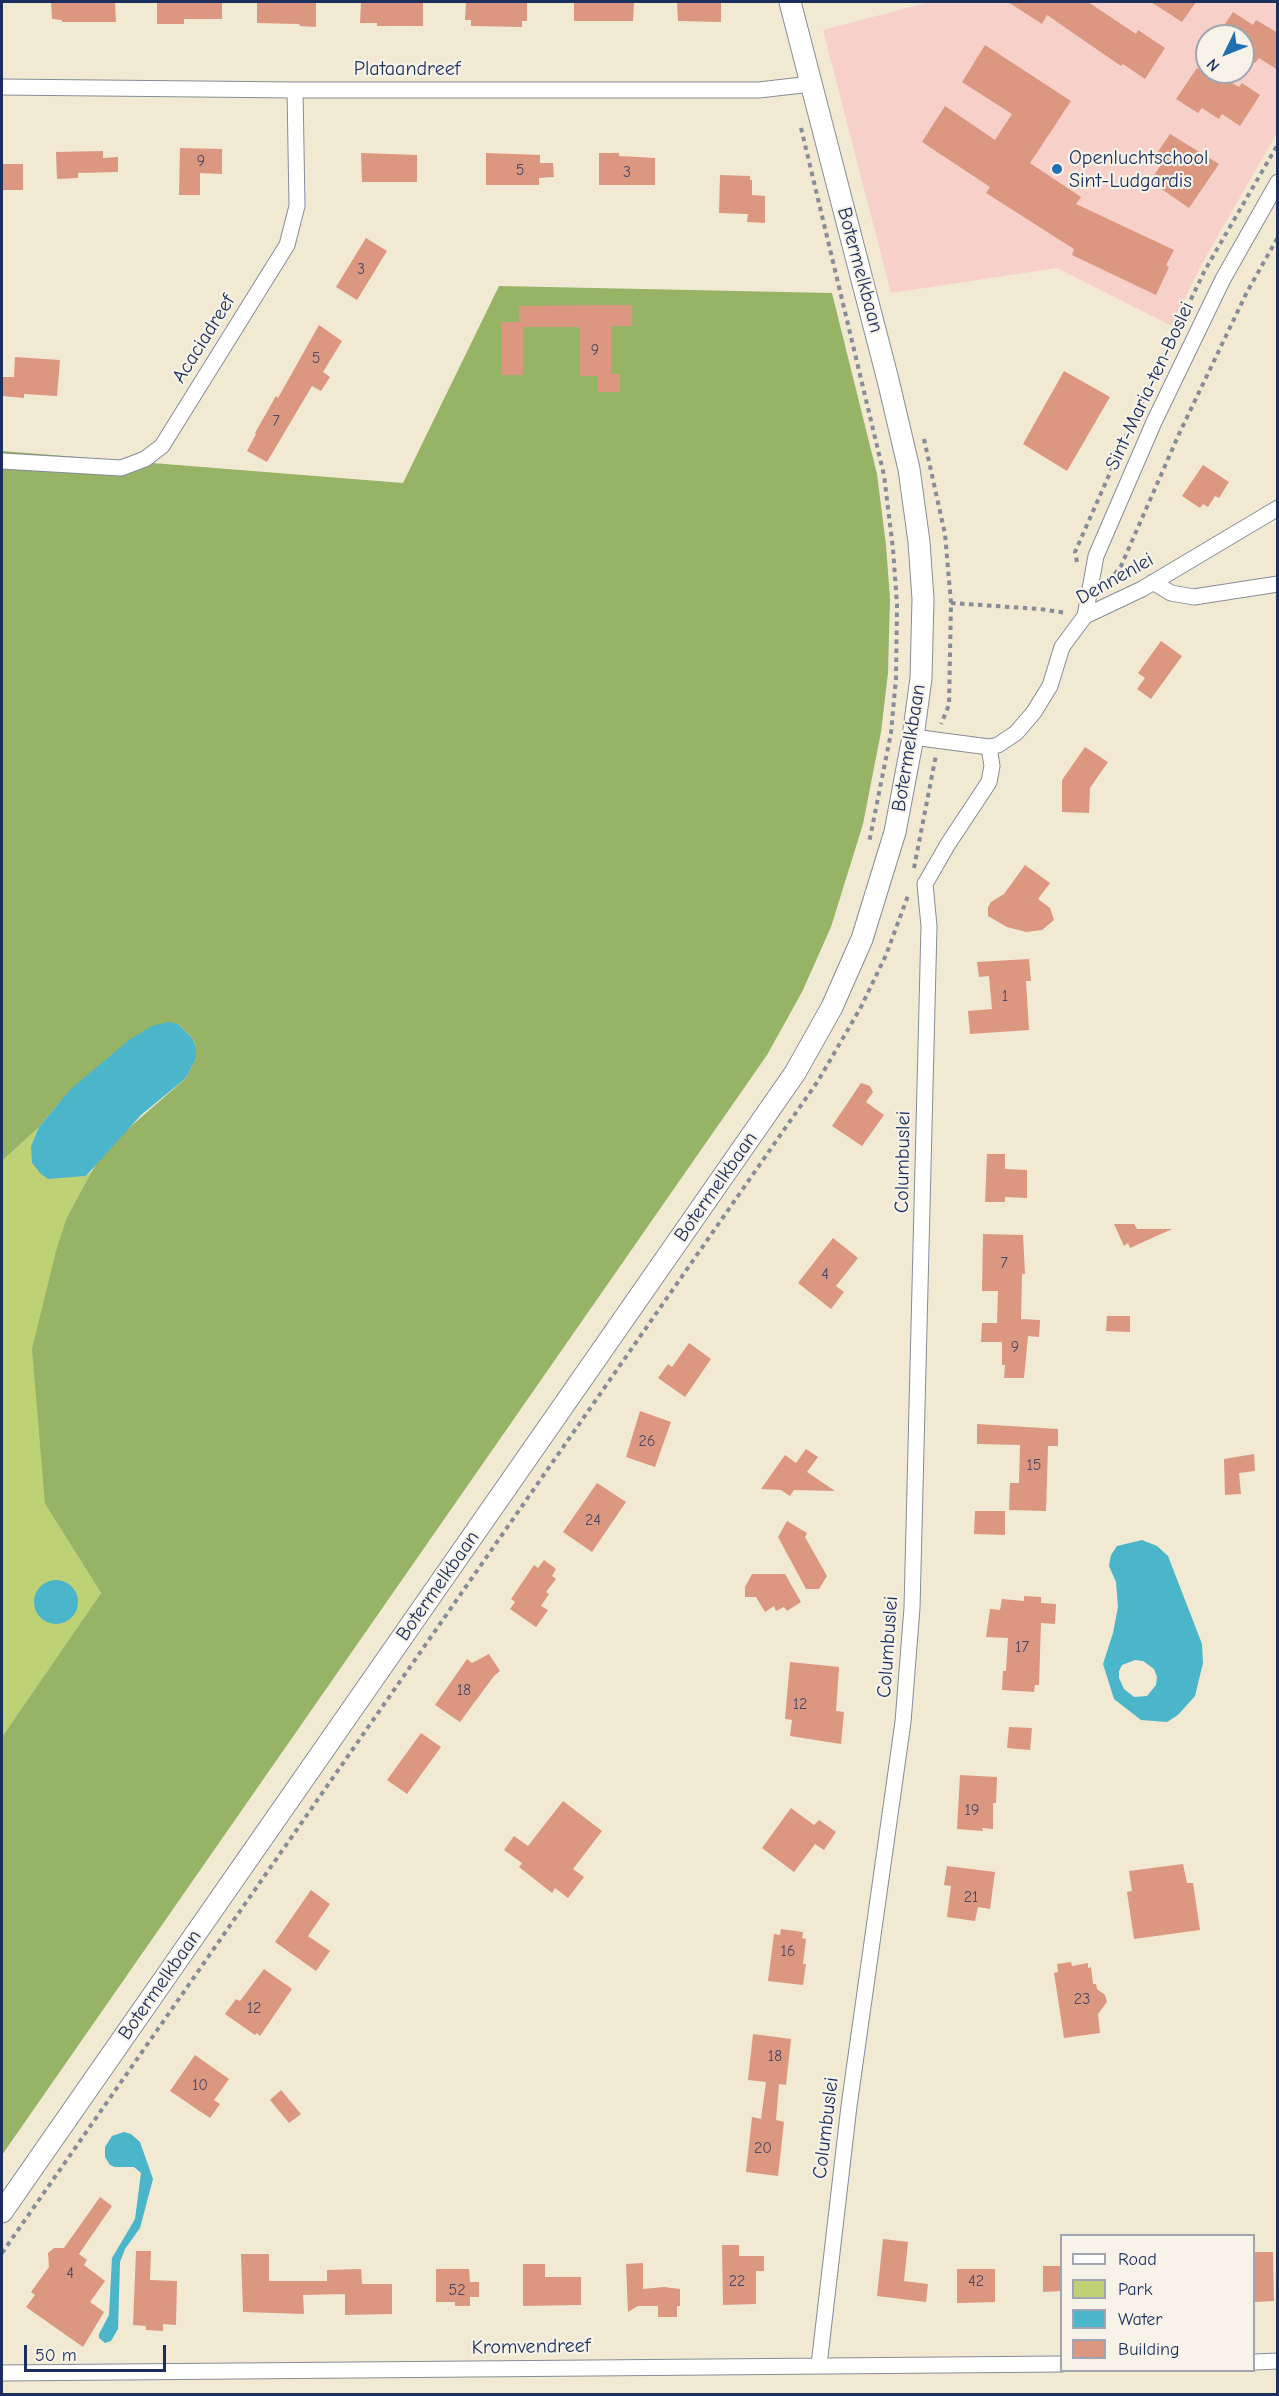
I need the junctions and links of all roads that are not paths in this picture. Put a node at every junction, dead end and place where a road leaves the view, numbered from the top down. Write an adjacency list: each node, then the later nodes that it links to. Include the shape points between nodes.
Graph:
1 (790, 2): 2 (main road, Botermelkbaan)
2 (802, 85): 4 (street, Plataandreef, via 759,90); 11 (main road, Botermelkbaan, via 909,469 923,599 921,678)
3 (2, 87): 4 (street, Plataandreef)
4 (295, 90): 6 (street, Acaciadreef, via 297,206 287,244 162,447 121,468)
5 (1278, 182): 10 (street, Sint-Maria-ten-Boslei, via 1223,279 1154,422 1096,556)
6 (2, 461)
7 (1278, 508): 8 (street, Dennenlei)
8 (1153, 582): 9 (street, via 1171,592 1194,597); 10 (street, Dennenlei)
9 (1278, 584)
10 (1084, 616): 12 (street, Dennenlei, via 1062,647 1050,686 1034,712 1016,733)
11 (913, 737): 12 (street); 13 (main road, Botermelkbaan, via 895,832 862,939 832,1007 795,1073)
12 (989, 747): 17 (street, Columbuslei, via 989,782 925,884 929,926 911,1619 903,1722 849,2106)
13 (2, 2212)
14 (1278, 2361): 15 (street)
15 (1255, 2362)
16 (1060, 2364): 17 (street, Kromvendreef)
17 (819, 2365): 18 (street, Kromvendreef)
18 (2, 2373)

